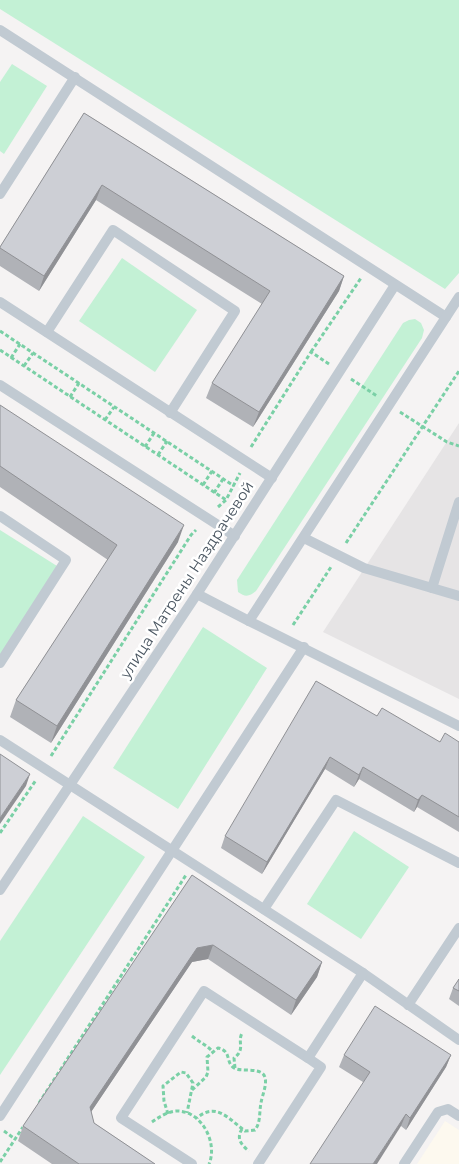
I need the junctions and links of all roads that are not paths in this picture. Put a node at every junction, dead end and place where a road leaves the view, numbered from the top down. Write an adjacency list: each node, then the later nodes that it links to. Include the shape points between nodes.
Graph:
1 (0, 30): 2 (lane)
2 (74, 77): 3 (lane); 4 (lane)
3 (0, 194)
4 (395, 285): 7 (lane); 11 (lane, улица Матрены Наздрачевой)
5 (459, 297): 7 (lane)
6 (0, 302): 8 (lane)
7 (446, 317): 15 (lane)
8 (47, 332): 10 (lane); 10 (lane, via 113,230 235,311)
9 (0, 385): 14 (lane)
10 (170, 413): 11 (lane)
11 (272, 478): 14 (lane, улица Матрены Наздрачевой)
12 (459, 502): 16 (lane)
13 (0, 516): 21 (lane, via 66,560)
14 (235, 536): 17 (lane, улица Матрены Наздрачевой)
15 (304, 538): 16 (lane, via 364,568); 19 (lane)
16 (432, 588): 18 (lane)
17 (197, 594): 19 (lane); 24 (lane, улица Матрены Наздрачевой)
18 (459, 596)
19 (249, 621): 20 (lane)
20 (304, 647): 22 (lane); 25 (lane)
21 (0, 663)
22 (459, 726)
23 (0, 740): 24 (lane)
24 (70, 786): 25 (lane); 27 (lane, улица Матрены Наздрачевой)
25 (172, 850): 28 (lane); 34 (lane)
26 (459, 863): 28 (lane, via 336,800)
27 (0, 890)
28 (264, 909): 30 (lane)
29 (459, 928): 31 (lane)
30 (363, 973): 31 (lane); 33 (lane)
31 (408, 1005): 32 (lane)
32 (459, 1040)
33 (308, 1058): 36 (lane, via 321,1067); 37 (lane, via 204,991 121,1118)
34 (0, 1116)
35 (459, 1116): 38 (lane, via 448,1109 438,1112)
36 (260, 1161)
37 (192, 1164)
38 (404, 1164)

